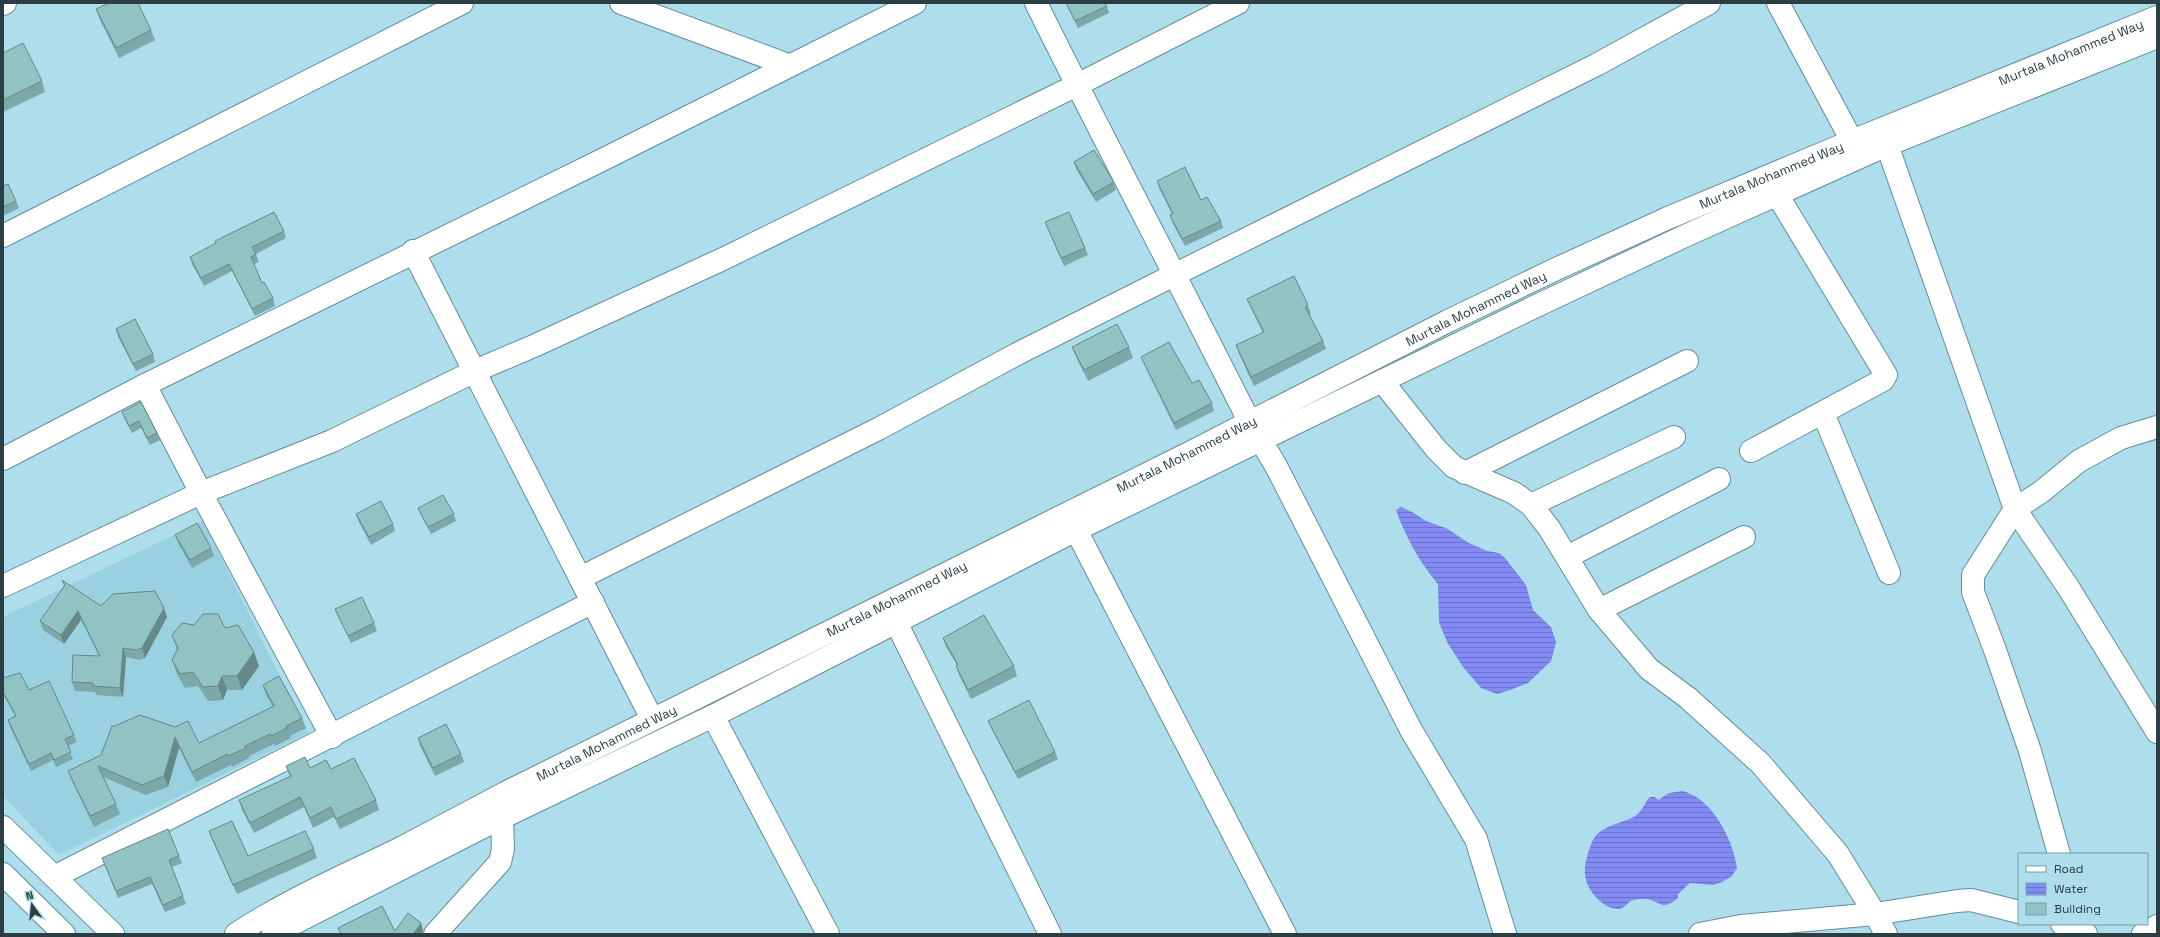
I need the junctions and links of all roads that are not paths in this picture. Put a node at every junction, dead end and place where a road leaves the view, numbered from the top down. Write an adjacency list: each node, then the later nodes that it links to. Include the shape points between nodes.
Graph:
1 (462, 3): 15 (street)
2 (621, 3): 10 (street)
3 (915, 3): 10 (street)
4 (1036, 3): 11 (street)
5 (1238, 3): 11 (street)
6 (1709, 3): 17 (street, via 1596,65)
7 (1778, 3): 12 (street)
8 (2157, 17): 12 (street, Murtala Mohammed Way)
9 (2157, 36): 13 (street, Murtala Mohammed Way)
10 (788, 65): 16 (street, via 606,158)
11 (1077, 85): 17 (street); 19 (street, via 725,258)
12 (1852, 141): 23 (street, Murtala Mohammed Way, via 1668,218 1556,269 1448,320)
13 (1887, 145): 14 (street, Murtala Mohammed Way); 33 (street)
14 (1778, 196): 20 (street, Murtala Mohammed Way, via 1673,242); 22 (street, via 1886,375 1883,380)
15 (3, 236)
16 (413, 251): 19 (street); 21 (street)
17 (1176, 274): 23 (street); 38 (street, via 1017,354 880,428)
18 (1687, 361): 29 (street)
19 (475, 371): 31 (street, via 332,441); 38 (street)
20 (1382, 381): 26 (street, Murtala Mohammed Way); 29 (street, via 1436,449 1454,467)
21 (145, 385): 28 (street); 31 (street)
22 (1823, 413): 27 (street); 37 (street)
23 (1249, 421): 44 (street, Murtala Mohammed Way)
24 (2157, 427): 33 (street, via 2121,438 2079,461)
25 (1674, 437): 32 (street)
26 (1261, 441): 34 (street, Murtala Mohammed Way); 63 (street, via 1411,730 1476,839)
27 (1750, 451)
28 (3, 459)
29 (1465, 473): 32 (street, via 1514,493)
30 (1719, 479): 36 (street)
31 (201, 493): 39 (street); 46 (street)
32 (1531, 505): 36 (street)
33 (2015, 509): 45 (street, via 2068,586); 49 (street, via 1973,575 1973,592 2030,751)
34 (1076, 530): 42 (street, Murtala Mohammed Way); 62 (street)
35 (1744, 537): 41 (street)
36 (1567, 557): 41 (street)
37 (1889, 573)
38 (580, 578): 40 (street)
39 (3, 586)
40 (593, 602): 44 (street); 46 (street)
41 (1599, 610): 53 (street, via 1649,669 1688,698 1761,764 1838,854)
42 (896, 622): 43 (street, Murtala Mohammed Way); 61 (street)
43 (713, 716): 47 (street, Murtala Mohammed Way); 60 (street)
44 (652, 719): 57 (street, Murtala Mohammed Way, via 403,847 309,891)
45 (2157, 732)
46 (332, 737): 51 (street)
47 (502, 818): 58 (street, Murtala Mohammed Way); 59 (street, via 503,849 500,862)
48 (3, 827): 51 (street)
49 (2058, 853)
50 (3, 874): 55 (street)
51 (56, 876): 56 (street)
52 (2018, 912): 53 (street, via 1971,900)
53 (1875, 914): 64 (street, via 1741,926); 65 (street)
54 (2157, 926): 66 (street)
55 (64, 934)
56 (113, 934)
57 (236, 934)
58 (273, 934)
59 (435, 934)
60 (828, 934)
61 (1050, 934)
62 (1284, 934)
63 (1505, 934)
64 (1700, 934)
65 (1886, 934)
66 (2143, 934)

